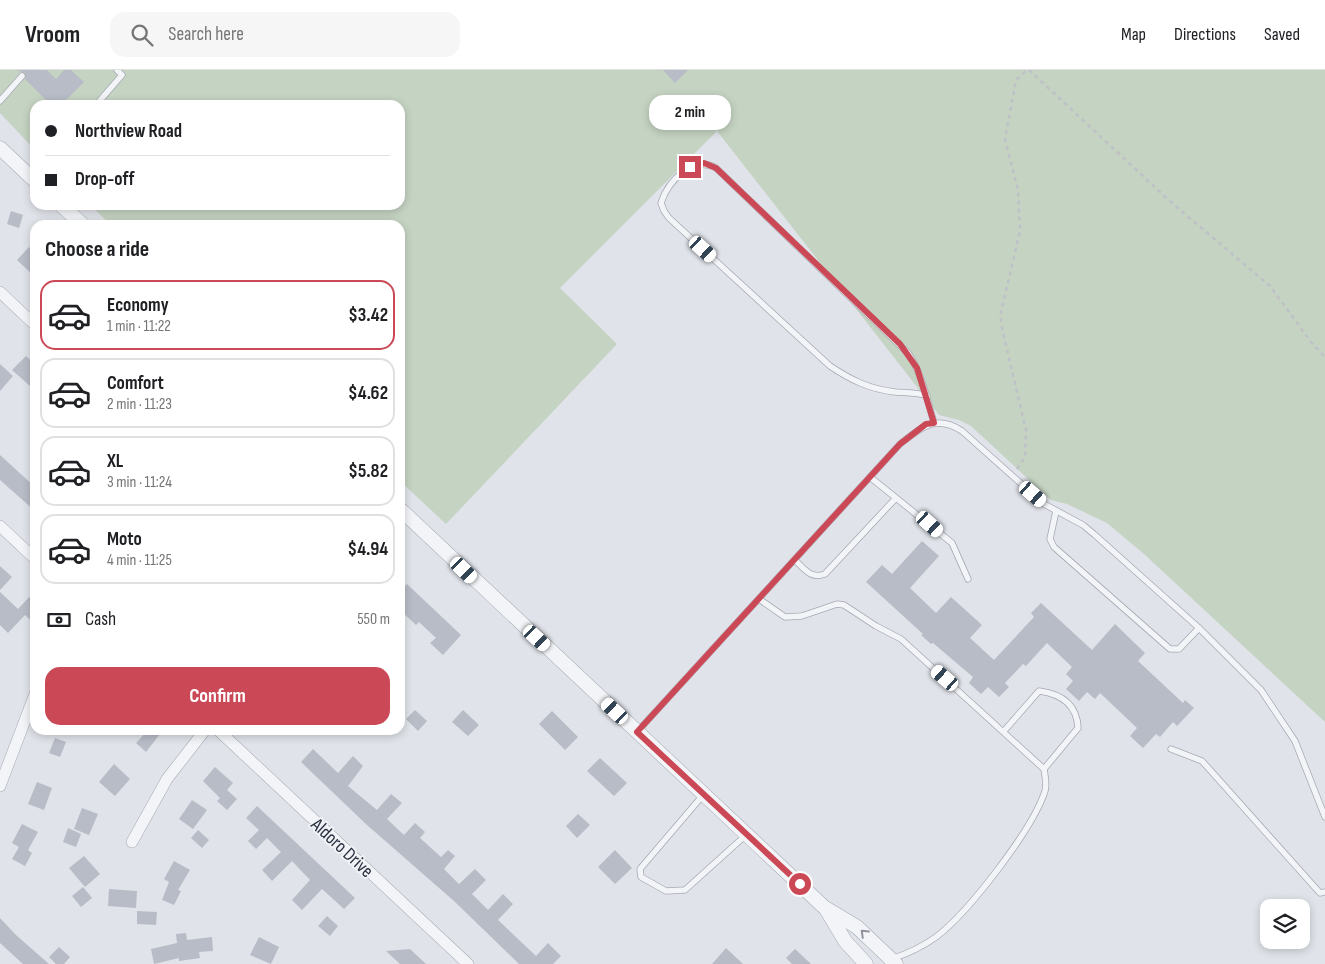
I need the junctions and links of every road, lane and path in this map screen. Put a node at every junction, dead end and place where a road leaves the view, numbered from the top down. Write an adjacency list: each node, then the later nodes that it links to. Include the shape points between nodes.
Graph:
1 (117, 70): 4 (lane, via 122,75)
2 (1028, 70): 12 (path, via 1173,204 1270,286); 15 (path, via 1016,80 1005,139 1018,190 1020,231 1004,292 1001,324 1027,441 1025,457)
3 (22, 76): 5 (lane)
4 (100, 100)
5 (0, 101)
6 (0, 148): 7 (street)
7 (30, 174)
8 (67, 210): 9 (street)
9 (78, 220)
10 (0, 292): 11 (street)
11 (30, 320)
12 (1325, 357)
13 (927, 396): 13 (lane, via 908,353 716,168 704,163 696,164 667,189 661,203 669,218 830,366 869,388 917,392); 14 (lane)
14 (934, 423): 15 (lane, via 950,423 962,431); 16 (lane, via 926,424 912,434)
15 (1012, 476): 18 (lane)
16 (870, 477): 17 (lane); 22 (lane)
17 (894, 499): 22 (lane, via 825,574 810,575); 23 (lane, via 952,544)
18 (1056, 511): 25 (lane, via 1079,522 1095,535); 25 (lane, via 1050,539 1054,547 1170,649 1179,649)
19 (405, 519): 28 (street)
20 (0, 526): 21 (street)
21 (30, 554)
22 (795, 560): 24 (lane)
23 (968, 579)
24 (759, 599): 27 (lane, via 784,616 802,616 837,604 852,608 901,639); 28 (lane)
25 (1198, 628): 35 (lane, via 1251,678 1276,712 1298,748)
26 (30, 707): 33 (street)
27 (1004, 731): 32 (lane); 32 (lane, via 1039,690 1066,700 1077,716 1078,728)
28 (637, 732): 34 (street)
29 (201, 735): 37 (street, via 167,779)
30 (223, 735): 41 (street, Aldoro Drive)
31 (1171, 749): 38 (lane, via 1202,761 1320,893)
32 (1044, 769): 40 (lane, via 1046,790 1039,806 1008,855 975,897 936,937)
33 (0, 786)
34 (704, 794): 36 (street); 36 (lane, via 640,869 642,877 666,891 685,890)
35 (1325, 817)
36 (747, 835): 39 (street)
37 (132, 842)
38 (1325, 892)
39 (826, 909): 40 (street, one-way to 39, via 857,926); 42 (street, via 845,941)
40 (891, 962)
41 (468, 964)
42 (866, 964)

